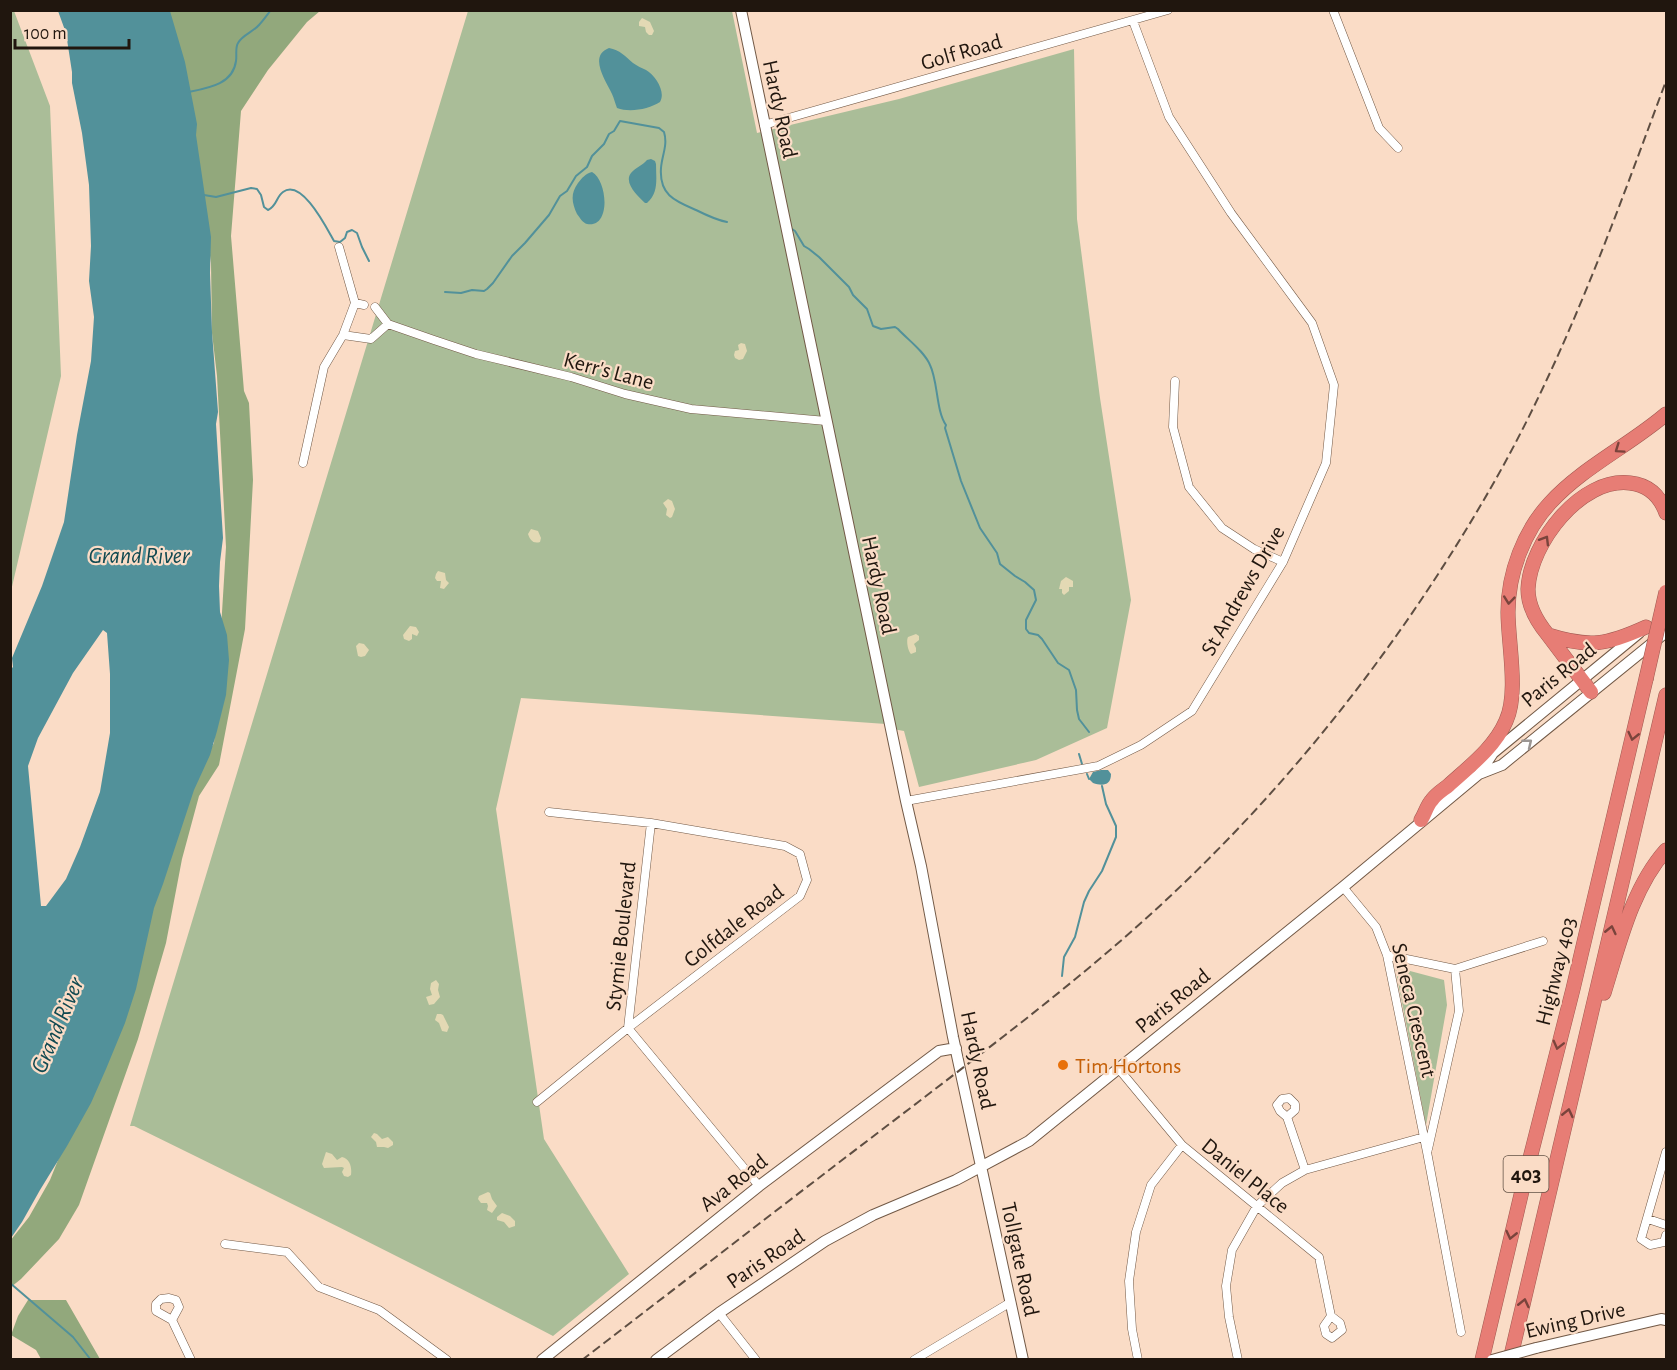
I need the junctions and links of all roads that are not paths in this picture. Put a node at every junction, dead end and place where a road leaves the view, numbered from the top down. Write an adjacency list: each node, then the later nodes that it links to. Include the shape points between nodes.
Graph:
1 (741, 10): 5 (main road, Hardy Road)
2 (1168, 10): 4 (street, Golf Road)
3 (1333, 10): 6 (street, via 1379,128)
4 (1133, 21): 5 (street, Golf Road); 18 (street, St Andrews Drive, via 1169,117 1231,213 1312,324 1334,385 1326,464)
5 (764, 125): 15 (main road, Hardy Road)
6 (1398, 148)
7 (339, 247): 8 (street)
8 (355, 303): 9 (street); 12 (street)
9 (364, 305)
10 (375, 307): 11 (street)
11 (388, 324): 12 (street, via 371,339); 15 (street, Kerr's Lane, via 476,354 691,409)
12 (343, 335): 16 (street, via 324,368)
13 (1175, 381): 18 (street, via 1173,427 1189,487 1222,528)
14 (1666, 414): 30 (highway, one-way to 30, via 1568,486 1532,528 1513,572 1510,592 1512,683 1508,718 1482,755 1431,801)
15 (826, 421): 28 (main road, Hardy Road)
16 (303, 463)
17 (1666, 513): 23 (highway, one-way to 17, via 1534,613 1528,590 1547,536 1572,506 1599,487 1627,482 1644,486 1657,495)
18 (1283, 562): 28 (street, St Andrews Drive, via 1192,711 1141,745 1098,766)
19 (1666, 592): 70 (highway, Highway 403 / 403, one-way to 70, bridge)
20 (1666, 610): 21 (main road, Paris Road)
21 (1646, 627): 23 (highway, via 1620,639 1590,644); 24 (main road, Paris Road)
22 (1666, 632): 25 (main road, Paris Road)
23 (1548, 636): 24 (highway)
24 (1581, 681): 25 (highway); 27 (main road, Paris Road, via 1493,753)
25 (1591, 692): 27 (main road, Paris Road, one-way to 25, via 1502,765)
26 (1666, 695): 39 (highway, Highway 403 / 403, one-way to 26)
27 (1479, 774): 30 (main road, Paris Road)
28 (906, 801): 38 (main road, Hardy Road)
29 (549, 812): 31 (street, Golfdale Road)
30 (1421, 820): 33 (main road, Paris Road)
31 (651, 823): 37 (street, Stymie Boulevard); 37 (street, Golfdale Road, via 785,846 800,854 807,880 800,896)
32 (1666, 850): 39 (highway, via 1638,895)
33 (1343, 887): 35 (street, Seneca Crescent, via 1376,927); 40 (main road, Paris Road)
34 (1543, 941): 36 (street)
35 (1387, 956): 36 (street); 43 (street, Seneca Crescent)
36 (1455, 969): 45 (street, Seneca Crescent, via 1459,1011)
37 (628, 1028): 41 (street, Golfdale Road); 49 (street, Stymie Boulevard)
38 (956, 1048): 47 (main road, Hardy Road); 49 (main road, Ava Road, via 939,1051)
39 (1583, 1048): 72 (highway, Highway 403 / 403, one-way to 39)
40 (1118, 1068): 44 (street, Daniel Place); 47 (main road, Paris Road, via 1029,1141)
41 (537, 1102)
42 (1287, 1117): 48 (street)
43 (1424, 1137): 45 (street, Seneca Crescent); 48 (street)
44 (1182, 1145): 50 (street, Daniel Place); 68 (street, via 1151,1185 1136,1232 1129,1281)
45 (1427, 1152): 60 (street, Seneca Crescent)
46 (1666, 1152): 51 (street)
47 (982, 1167): 55 (main road, Tollgate Road); 56 (main road, Paris Road, via 873,1215 825,1241)
48 (1305, 1170): 50 (street, via 1282,1183)
49 (759, 1186): 63 (main road, Ava Road)
50 (1257, 1206): 57 (street, Daniel Place, via 1319,1257); 69 (street, via 1232,1250 1226,1286)
51 (1648, 1219): 52 (street); 53 (street, via 1641,1239 1650,1245 1664,1242)
52 (1666, 1225)
53 (1666, 1235)
54 (225, 1244): 62 (street, via 287,1252 319,1287 379,1310)
55 (1011, 1302): 66 (street); 67 (main road, Tollgate Road)
56 (719, 1313): 64 (main road, Paris Road); 65 (street)
57 (1331, 1316)
58 (172, 1320): 61 (street)
59 (1666, 1320): 71 (main road, Ewing Drive, bridge)
60 (1461, 1332)
61 (191, 1359)
62 (447, 1359)
63 (542, 1359)
64 (656, 1359)
65 (756, 1359)
66 (914, 1359)
67 (1023, 1359)
68 (1138, 1359)
69 (1238, 1359)
70 (1482, 1359)
71 (1492, 1359)
72 (1510, 1359)

